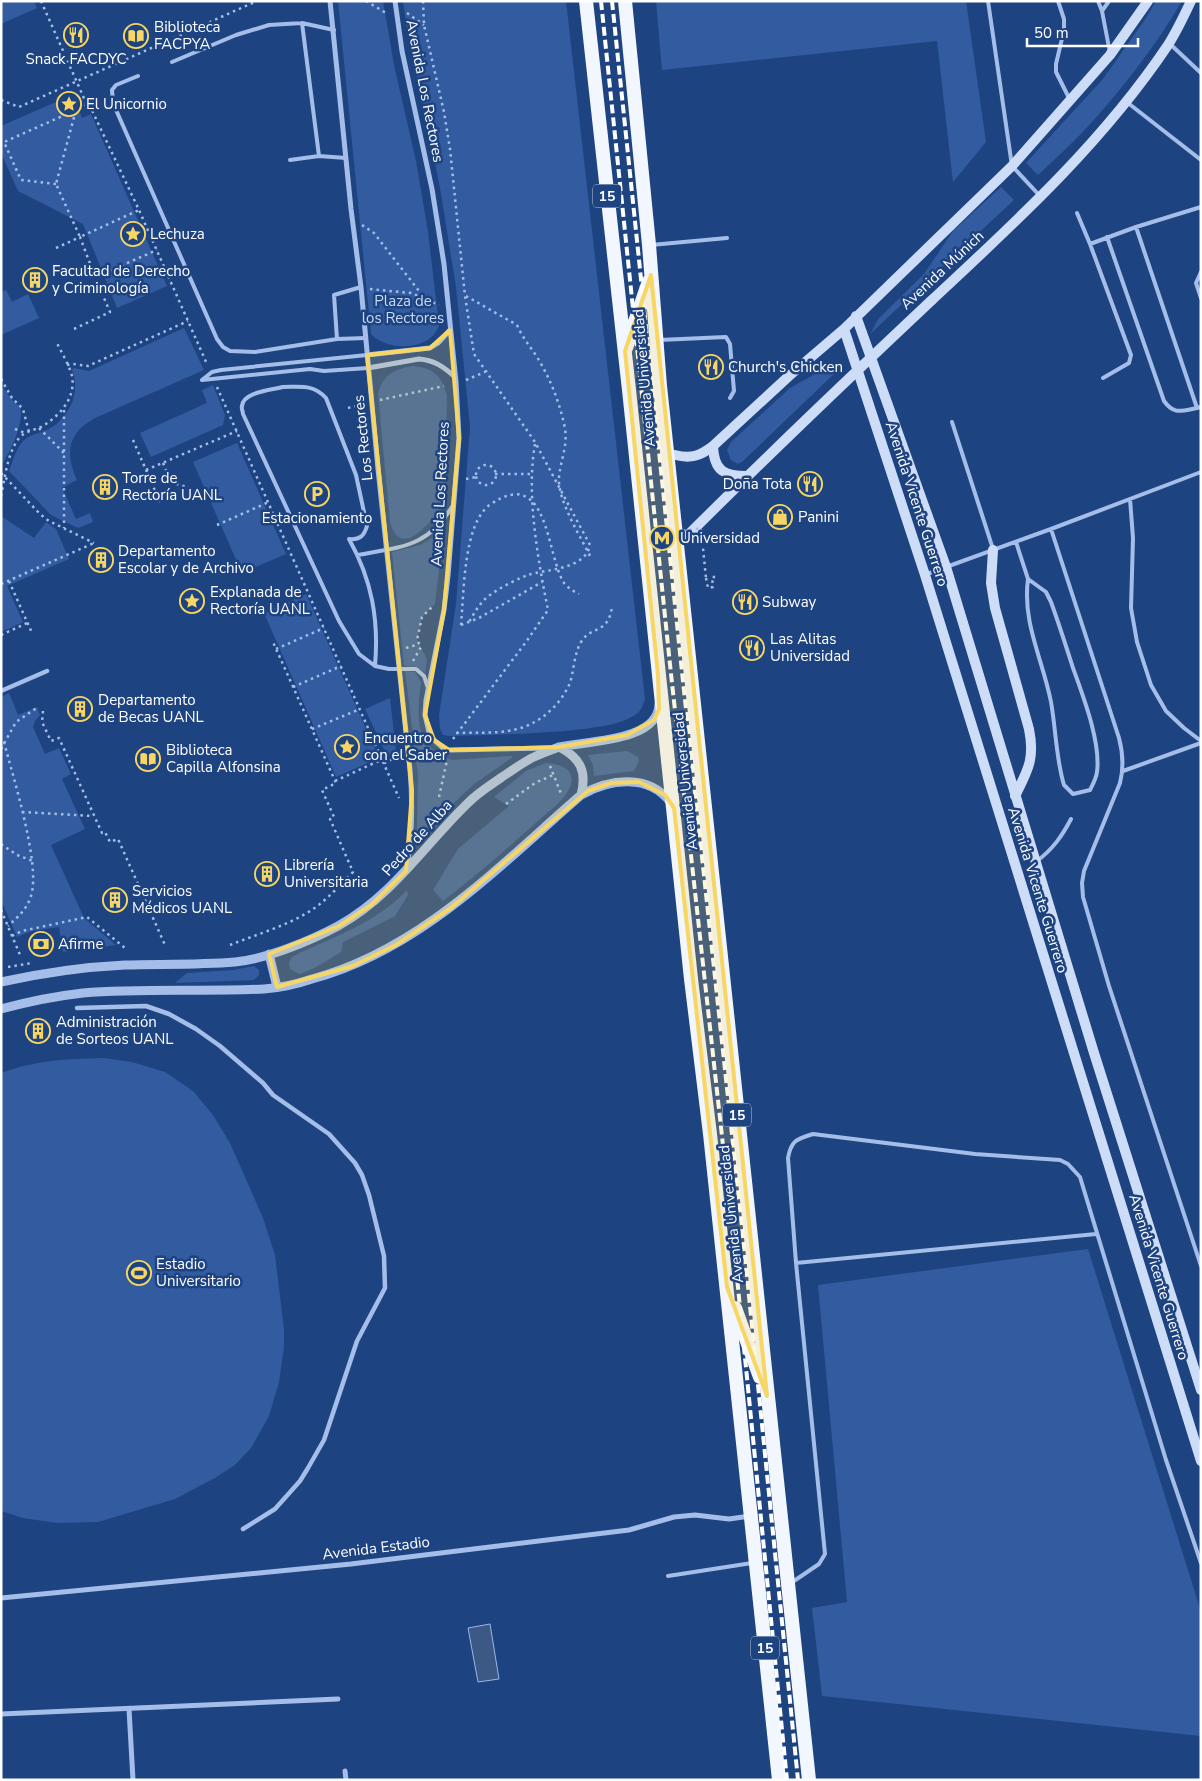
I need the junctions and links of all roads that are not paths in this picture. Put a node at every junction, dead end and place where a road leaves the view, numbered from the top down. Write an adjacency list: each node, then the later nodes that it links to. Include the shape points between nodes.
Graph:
1 (330, 1): 13 (street, Los Rectores)
2 (395, 1): 40 (street, Avenida Los Rectores, via 402,51 440,236)
3 (586, 1): 44 (highway, Avenida Universidad / 15)
4 (625, 1): 33 (highway, Avenida Universidad / 15)
5 (988, 1): 25 (lane)
6 (1058, 1): 20 (lane, via 1064,30 1056,72)
7 (1098, 1): 11 (lane)
8 (1109, 1): 11 (lane)
9 (1148, 1): 15 (main road, Avenida Múnich)
10 (1191, 1): 14 (main road, Avenida Múnich)
11 (1102, 12): 15 (lane)
12 (302, 23): 13 (lane); 16 (lane, via 269,25 236,34); 21 (lane)
13 (334, 30): 22 (street, Los Rectores)
14 (1170, 43): 17 (lane); 19 (main road, Avenida Múnich)
15 (1110, 55): 20 (main road, Avenida Múnich)
16 (172, 62)
17 (1201, 73)
18 (138, 76): 42 (lane, via 116,85 112,90 113,103 223,347 230,351 255,352)
19 (1126, 101): 24 (lane); 26 (main road, Avenida Múnich)
20 (1070, 102): 25 (main road, Avenida Múnich)
21 (319, 156): 22 (lane); 23 (lane)
22 (346, 158): 36 (street, Los Rectores)
23 (290, 160)
24 (1201, 160)
25 (1012, 166): 26 (lane); 38 (main road, Avenida Múnich)
26 (1042, 197): 46 (main road, Avenida Múnich)
27 (1201, 207): 29 (lane)
28 (1077, 213): 32 (lane)
29 (1136, 227): 30 (lane); 52 (lane)
30 (1106, 237): 32 (lane); 52 (lane, via 1164,401 1170,409 1179,412)
31 (727, 238): 33 (lane)
32 (1090, 244): 50 (lane, via 1131,355 1128,363)
33 (649, 245): 35 (highway, Avenida Universidad / 15)
34 (1201, 272): 37 (lane, via 1196,283)
35 (651, 276): 43 (highway, Avenida Universidad / 15); 44 (highway)
36 (362, 287): 41 (street, Los Rectores); 42 (lane, via 334,295)
37 (1201, 298)
38 (856, 316): 39 (main road, Avenida Múnich); 46 (main road, Avenida Vicente Guerrero)
39 (844, 329): 48 (main road, Avenida Vicente Guerrero); 54 (main road, Avenida Múnich)
40 (450, 330): 45 (street, via 430,348); 49 (street, Avenida Los Rectores)
41 (366, 338): 42 (lane); 45 (street, Los Rectores)
42 (337, 339)
43 (656, 340): 51 (lane, via 726,337 730,344 734,391); 94 (highway, Avenida Universidad / 15)
44 (625, 351): 72 (highway, Avenida Universidad / 15)
45 (367, 355): 47 (street, Los Rectores); 47 (lane, via 211,372 202,380 310,369)
46 (871, 358): 48 (main road, Avenida Múnich); 66 (main road, Avenida Vicente Guerrero)
47 (368, 368): 49 (street, via 427,359); 63 (street, Los Rectores)
48 (858, 370): 57 (main road, Avenida Múnich); 67 (main road, Avenida Vicente Guerrero)
49 (456, 377): 59 (street, Avenida Los Rectores, via 459,438)
50 (1103, 378)
51 (730, 398)
52 (1199, 408)
53 (952, 422): 64 (lane)
54 (713, 446): 55 (main road, Avenida Múnich, via 696,456); 57 (main road, via 714,457 721,470 727,474)
55 (675, 454)
56 (1201, 472): 58 (lane)
57 (747, 476): 61 (main road, Avenida Múnich)
58 (1130, 499): 60 (lane); 75 (lane, via 1133,538 1131,608 1137,642 1151,685 1166,712)
59 (454, 504): 63 (lane, via 427,536); 74 (street, Avenida Los Rectores, via 444,610)
60 (1051, 529): 62 (lane); 77 (lane, via 1119,738)
61 (684, 534)
62 (1016, 542): 64 (lane); 68 (lane)
63 (388, 550): 65 (lane); 70 (street, Los Rectores)
64 (993, 550): 66 (lane); 79 (main road, via 991,583 995,608 1032,747 1031,761)
65 (358, 554): 69 (lane, via 371,592 376,625); 69 (lane, via 349,539 360,538 367,526 356,475 326,398 312,387 283,387 245,398 243,414 339,621 359,654)
66 (946, 567): 67 (lane); 79 (main road, Avenida Vicente Guerrero)
67 (925, 575): 95 (main road, Avenida Vicente Guerrero)
68 (1028, 579): 68 (lane, via 1046,592 1051,602 1090,718 1097,756 1095,782 1090,790 1073,794 1064,785 1050,700 1028,620)
69 (375, 666): 70 (lane)
70 (399, 669): 74 (lane, via 416,669 422,673); 83 (street, Los Rectores, via 412,792 412,828)
71 (47, 671): 73 (street)
72 (658, 675): 76 (street, Pedro de Alba, via 659,709 646,727 619,738); 80 (highway, Avenida Universidad / 15)
73 (1, 691)
74 (429, 692): 76 (street, Avenida Los Rectores, via 426,722 434,740 443,748 458,751)
75 (1201, 742): 77 (lane)
76 (559, 748): 78 (street, via 570,753 580,765 584,779); 83 (street, Pedro de Alba, via 525,762 481,792)
77 (1123, 771): 91 (lane, via 1084,871 1083,897)
78 (581, 796): 80 (street, via 604,785 639,782 665,795); 86 (street, via 451,908 396,945 337,972)
79 (1015, 796): 82 (main road, Avenida Vicente Guerrero)
80 (674, 808): 92 (highway, Avenida Universidad / 15)
81 (1071, 819): 82 (lane, via 1058,842)
82 (1035, 862): 93 (main road, Avenida Vicente Guerrero)
83 (406, 871): 84 (street, Pedro de Alba, via 372,905 339,926)
84 (269, 954): 85 (street, Pedro de Alba, via 236,962 123,965 59,971); 86 (street)
85 (1, 982)
86 (277, 987): 88 (street, via 81,993)
87 (78, 1008): 97 (street, via 146,1006 196,1029 264,1083 272,1095 329,1134 355,1163 369,1195 384,1256 385,1288 357,1341 324,1440 308,1468 275,1509)
88 (1, 1009)
89 (1096, 1234): 90 (lane); 90 (lane, via 1080,1177 1060,1160 966,1153 813,1134 792,1144 788,1158); 99 (lane)
90 (796, 1263): 101 (lane, via 825,1554 813,1570)
91 (1201, 1266)
92 (727, 1287): 94 (highway); 96 (highway, Avenida Universidad / 15)
93 (1201, 1390)
94 (767, 1396): 101 (highway, Avenida Universidad / 15)
95 (1201, 1462)
96 (752, 1516): 98 (highway, 15); 102 (street, Avenida Estadio, via 674,1517 629,1530 380,1561)
97 (242, 1529)
98 (756, 1562): 100 (lane); 109 (highway, 15)
99 (1201, 1563)
100 (668, 1576)
101 (787, 1585): 110 (highway, 15)
102 (1, 1598)
103 (338, 1699): 104 (street)
104 (129, 1709): 105 (street); 107 (street)
105 (1, 1714)
106 (345, 1771): 108 (street)
107 (133, 1780)
108 (346, 1780)
109 (779, 1780)
110 (809, 1780)

